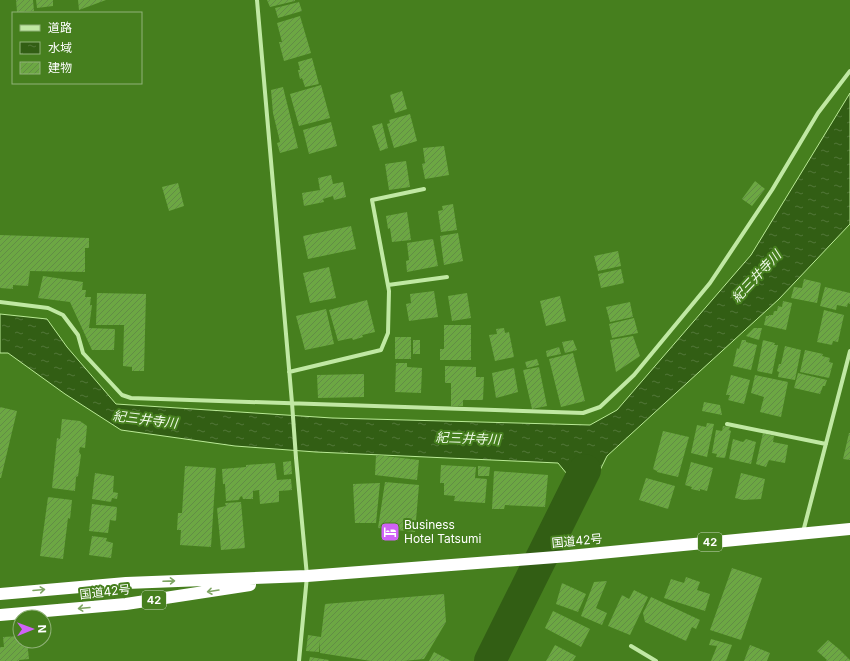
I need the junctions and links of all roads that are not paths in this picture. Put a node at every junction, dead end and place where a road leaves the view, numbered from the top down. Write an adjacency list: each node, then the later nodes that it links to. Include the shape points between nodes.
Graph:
1 (256, 0): 8 (street)
2 (850, 71): 9 (street, via 818,113 772,190 710,283 634,375 600,407 583,413)
3 (424, 190): 5 (street, via 372,200)
4 (447, 277): 5 (street)
5 (388, 285): 8 (street, via 388,332 381,350)
6 (0, 302): 9 (street, via 48,308 63,314 78,335 83,352 122,395 131,398)
7 (850, 351): 11 (street)
8 (289, 372): 9 (street)
9 (292, 403): 14 (street)
10 (728, 424): 11 (street)
11 (826, 444): 13 (street)
12 (850, 529): 13 (highway, 国道42号 / 42)
13 (803, 533): 14 (highway, 国道42号 / 42, via 569,556)
14 (307, 576): 15 (highway, 国道42号 / 42, one-way to 14, via 126,583); 16 (highway, 国道42号 / 42, one-way to 16, via 126,604); 18 (street)
15 (0, 594)
16 (0, 615)
17 (630, 646): 19 (street)
18 (299, 661)
19 (656, 661)

